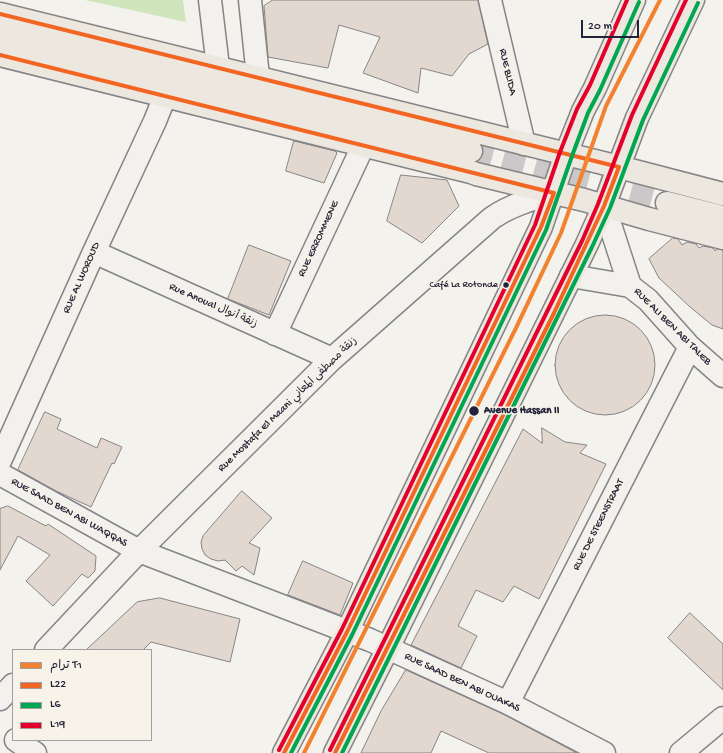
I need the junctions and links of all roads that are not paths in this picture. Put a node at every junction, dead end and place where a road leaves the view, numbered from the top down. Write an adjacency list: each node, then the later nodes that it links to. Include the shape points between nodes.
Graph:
1 (210, 0): 9 (street)
2 (250, 0): 10 (street)
3 (490, 0): 13 (street, RUE BLIDA)
4 (634, 0): 15 (main road)
5 (693, 0): 16 (main road, via 637,118)
6 (0, 14): 9 (main road)
7 (0, 34): 14 (main road)
8 (0, 55): 11 (main road)
9 (218, 68): 10 (main road)
10 (258, 77): 13 (main road)
11 (165, 96): 12 (main road); 23 (street, RUE AL WOROUD)
12 (364, 144): 17 (main road); 26 (street, RUE ERROMMENE)
13 (524, 144): 15 (main road)
14 (471, 151)
15 (566, 154): 16 (main road); 17 (main road)
16 (619, 166): 18 (main road); 20 (main road)
17 (554, 193): 20 (main road); 28 (street, Rue Mostafa El Maani زنقة مصطفى المعاني, via 516,204 492,218); 33 (main road, via 541,227)
18 (723, 194)
19 (667, 203): 21 (main road)
20 (604, 206): 22 (main road); 24 (main road); 25 (street, RUE ALI BEN ABI TALEB)
21 (723, 217)
22 (723, 238)
23 (94, 252): 26 (street, Rue Anoual زنقة أنوال); 30 (street, RUE AL WOROUD)
24 (571, 276): 25 (street); 34 (main road)
25 (630, 286): 27 (street, RUE ALI BEN ABI TALEB, via 648,300)
26 (275, 334): 28 (street, Rue Anoual زنقة أنوال)
27 (690, 347): 29 (street, RUE ALI BEN ABI TALEB); 38 (street, RUE DE STEENSTRAAT)
28 (332, 359): 32 (street, Rue Mostafa El Maani زنقة مصطفى المعاني)
29 (723, 376)
30 (0, 461)
31 (0, 474): 32 (street, RUE SAAD BEN ABI WAQQAS)
32 (139, 551): 33 (street, RUE SAAD BEN ABI OUAKAS); 35 (street, Rue Mostafa El Maani زنقة مصطفى المعاني)
33 (347, 632): 34 (street, RUE SAAD BEN ABI OUAKAS); 44 (main road)
34 (388, 648): 38 (street, RUE SAAD BEN ABI OUAKAS); 45 (main road)
35 (47, 649)
36 (12, 686): 37 (street)
37 (0, 699)
38 (508, 703): 46 (street, RUE SAAD BEN ABI OUAKAS)
39 (723, 718): 47 (street)
40 (0, 729): 41 (street)
41 (12, 737)
42 (17, 741): 43 (street)
43 (35, 753)
44 (284, 753)
45 (335, 753)
46 (604, 753)
47 (682, 753)

